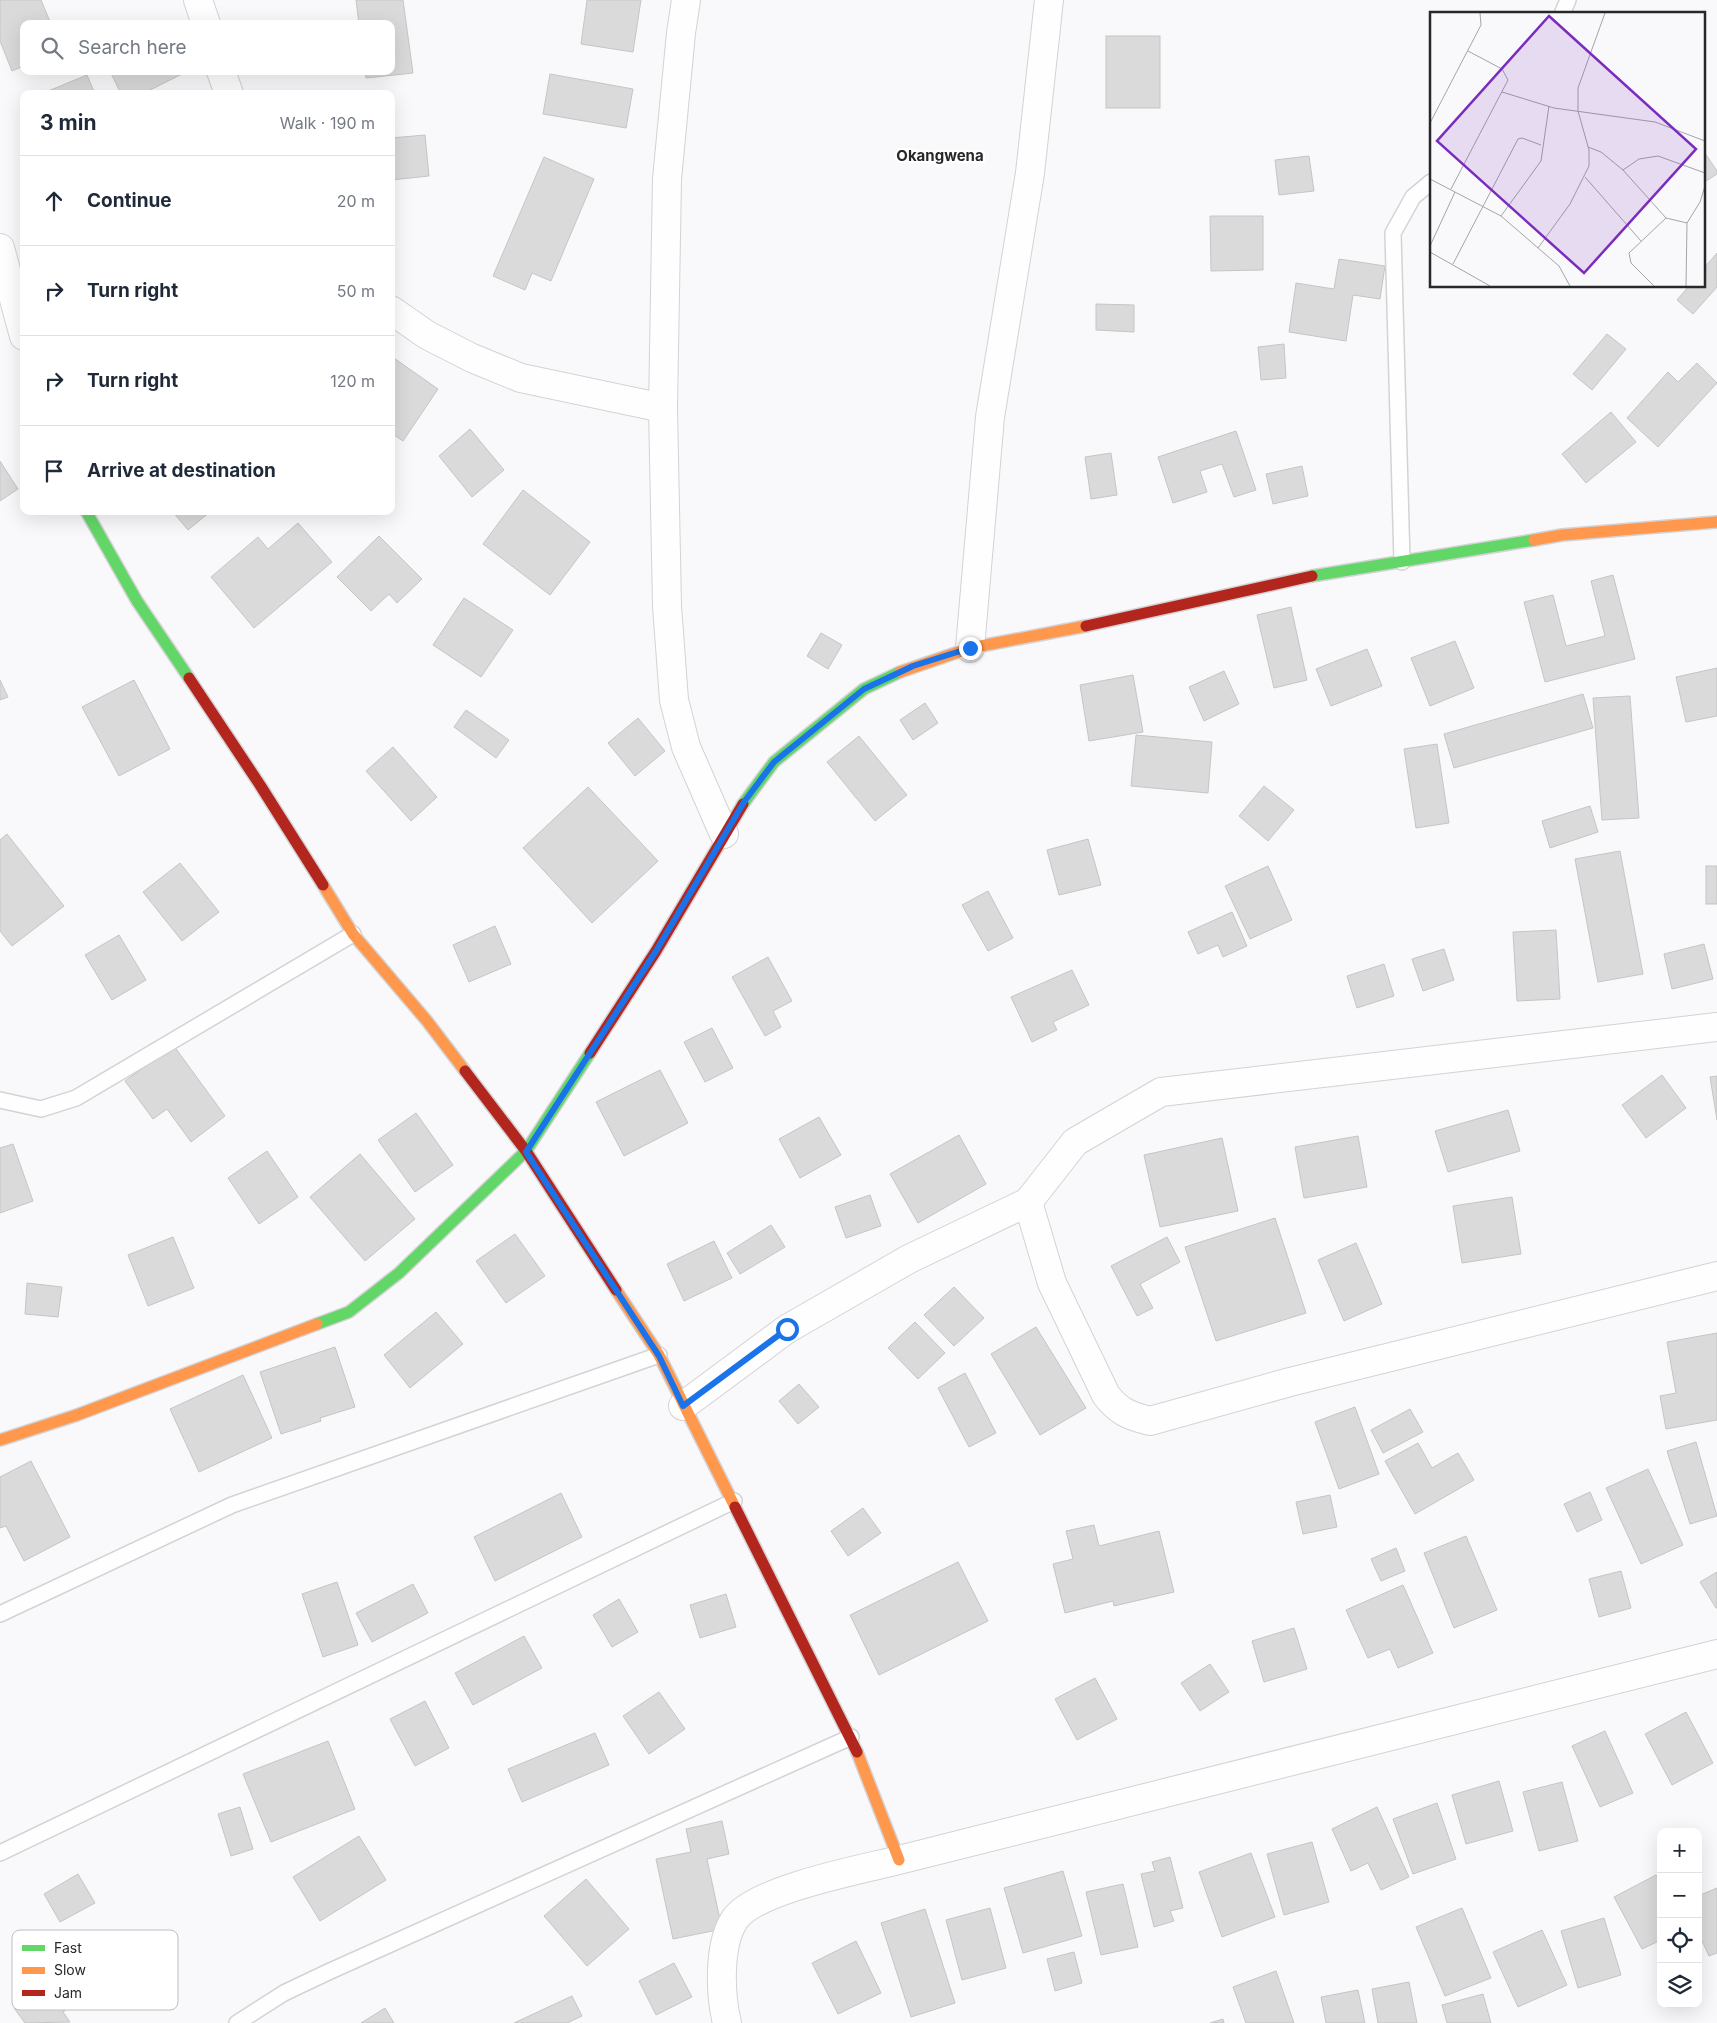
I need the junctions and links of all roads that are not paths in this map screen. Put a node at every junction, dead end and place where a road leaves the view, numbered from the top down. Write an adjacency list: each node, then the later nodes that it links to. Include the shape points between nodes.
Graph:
1 (198, 0): 6 (street)
2 (686, 0): 13 (street, via 667,179)
3 (1049, 0): 17 (street, via 1030,173 990,417)
4 (1568, 0): 5 (lane)
5 (1563, 12)
6 (205, 20)
7 (222, 75): 8 (street)
8 (228, 90)
9 (1430, 183): 16 (lane, via 1413,197 1393,233)
10 (0, 248): 12 (street)
11 (395, 313): 13 (street, via 427,335 521,378)
12 (20, 321)
13 (663, 408): 18 (street, via 667,606 674,700 686,747)
14 (88, 515): 19 (street, via 137,601 260,785)
15 (1717, 522): 16 (street, via 1562,535)
16 (1402, 562): 17 (street, via 1289,580 1130,617)
17 (970, 648): 18 (street, via 913,666 864,689 774,762)
18 (724, 834): 22 (street, via 656,951)
19 (352, 934): 21 (lane, via 76,1098 41,1109); 22 (street, via 427,1021)
20 (1717, 1028): 23 (street, via 1161,1092 1075,1142)
21 (0, 1100)
22 (526, 1152): 25 (street); 27 (street, via 399,1273 349,1312 77,1415)
23 (1028, 1202): 24 (street, via 1052,1283 1106,1395 1116,1408 1150,1421 1290,1382); 26 (street, via 909,1259 787,1329)
24 (1717, 1276)
25 (659, 1356): 26 (street); 29 (lane, via 232,1505)
26 (683, 1406): 28 (street)
27 (0, 1440)
28 (734, 1501): 31 (street); 32 (lane)
29 (0, 1614)
30 (1717, 1654): 33 (street)
31 (851, 1737): 33 (street); 34 (lane, via 326,1973 284,1993)
32 (0, 1853)
33 (899, 1860): 35 (street, via 797,1886 764,1898 736,1918 725,1942 722,1965)
34 (237, 2023)
35 (727, 2023)

